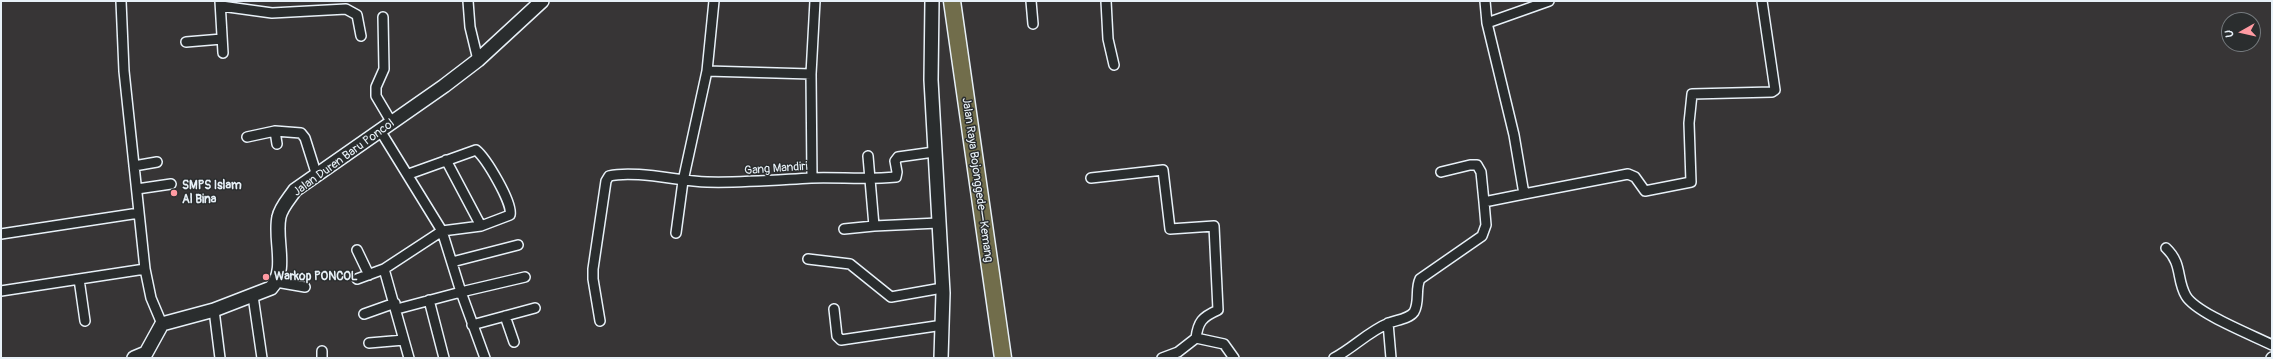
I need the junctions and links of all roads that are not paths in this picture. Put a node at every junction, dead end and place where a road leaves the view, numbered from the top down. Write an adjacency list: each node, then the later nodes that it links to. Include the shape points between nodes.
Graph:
1 (121, 1): 34 (street, via 124,71)
2 (468, 1): 21 (street, via 470,27)
3 (542, 1): 21 (street, Jalan Duren Baru Poncol)
4 (714, 1): 23 (street)
5 (815, 1): 24 (street)
6 (932, 1): 30 (street, via 931,80)
7 (952, 1): 96 (highway, Jalan Raya Bojonggede—Kemang)
8 (1030, 1): 16 (street)
9 (1106, 1): 22 (street, via 1108,39)
10 (1485, 1): 15 (street)
11 (1549, 1): 15 (street)
12 (1762, 1): 44 (street, via 1775,90 1692,94 1689,123 1691,182 1645,190 1635,177 1628,174)
13 (220, 3): 17 (street, via 272,13 346,9 357,15); 18 (street)
14 (383, 17): 25 (street, via 384,69 376,88 376,96)
15 (1487, 23): 44 (street, via 1514,135)
16 (1033, 24)
17 (361, 36)
18 (222, 39): 19 (street); 20 (street)
19 (186, 42)
20 (223, 53)
21 (478, 60): 25 (street, Jalan Duren Baru Poncol)
22 (1114, 65)
23 (707, 71): 24 (street); 41 (street)
24 (811, 74): 38 (street)
25 (392, 123): 27 (street, Jalan Duren Baru Poncol)
26 (275, 131): 28 (street); 29 (street); 37 (street, via 303,135)
27 (381, 132): 36 (street); 37 (street, Jalan Duren Baru Poncol)
28 (247, 137)
29 (277, 144)
30 (934, 152): 40 (street, Gang Mandiri, via 898,157 895,161 898,172 896,177); 47 (street)
31 (868, 156): 40 (street)
32 (446, 160): 36 (street); 48 (street); 48 (street, via 476,150 506,196 512,210 510,215)
33 (157, 162): 34 (street)
34 (134, 166): 43 (street)
35 (1441, 172): 45 (street, via 1470,164 1477,165 1481,172)
36 (409, 174): 51 (street)
37 (317, 176): 65 (street, Jalan Duren Baru Poncol, via 295,190 278,218 279,268)
38 (812, 178): 40 (street, Gang Mandiri); 41 (street, Gang Mandiri, via 743,183)
39 (1091, 178): 84 (street, via 1163,170 1170,229 1214,226 1218,310 1205,317 1198,325)
40 (870, 180): 49 (street)
41 (683, 181): 52 (street); 79 (street, Gang Mandiri, via 620,175 607,178 593,270)
42 (171, 184): 43 (street)
43 (137, 189): 46 (street)
44 (1524, 194): 45 (street)
45 (1484, 202): 80 (street, via 1486,225 1482,236 1423,276 1418,283 1414,312 1410,316)
46 (139, 213): 53 (street); 59 (street)
47 (938, 223): 49 (street); 67 (street)
48 (480, 226): 51 (street)
49 (874, 226): 50 (street)
50 (844, 229)
51 (442, 230): 58 (street); 60 (street)
52 (676, 233)
53 (1, 234)
54 (518, 245): 58 (street)
55 (2166, 248): 88 (street, via 2177,261 2182,288 2192,304)
56 (357, 250): 61 (street)
57 (808, 259): 67 (street, via 850,264 891,297)
58 (452, 262): 69 (street)
59 (145, 269): 63 (street); 81 (street, via 151,298)
60 (384, 269): 61 (street); 72 (street)
61 (369, 275): 64 (street)
62 (525, 277): 69 (street)
63 (79, 279): 68 (street); 78 (street)
64 (357, 279)
65 (276, 282): 66 (street); 70 (street, via 271,288)
66 (306, 287)
67 (942, 288): 83 (street)
68 (1, 291)
69 (461, 292): 71 (street); 82 (street)
70 (253, 296): 75 (street); 91 (street)
71 (429, 300): 72 (street); 93 (street)
72 (396, 306): 76 (street); 85 (street)
73 (535, 308): 77 (street)
74 (834, 309): 83 (street, via 837,336 841,340)
75 (214, 310): 81 (street); 90 (street)
76 (364, 314)
77 (505, 316): 82 (street); 86 (street)
78 (85, 321)
79 (600, 321)
80 (1388, 323): 99 (street, via 1352,349); 100 (street)
81 (162, 324): 89 (street, via 157,330 152,346 146,353)
82 (472, 325): 94 (street)
83 (943, 325): 95 (street)
84 (1196, 338): 97 (street, via 1183,349); 98 (street, via 1224,344)
85 (404, 340): 87 (street); 92 (street)
86 (514, 342)
87 (369, 343)
88 (2272, 345)
89 (135, 358)
90 (220, 358)
91 (262, 358)
92 (409, 358)
93 (444, 358)
94 (484, 358)
95 (941, 358)
96 (1003, 358)
97 (1162, 358)
98 (1234, 358)
99 (1334, 358)
100 (1391, 358)

